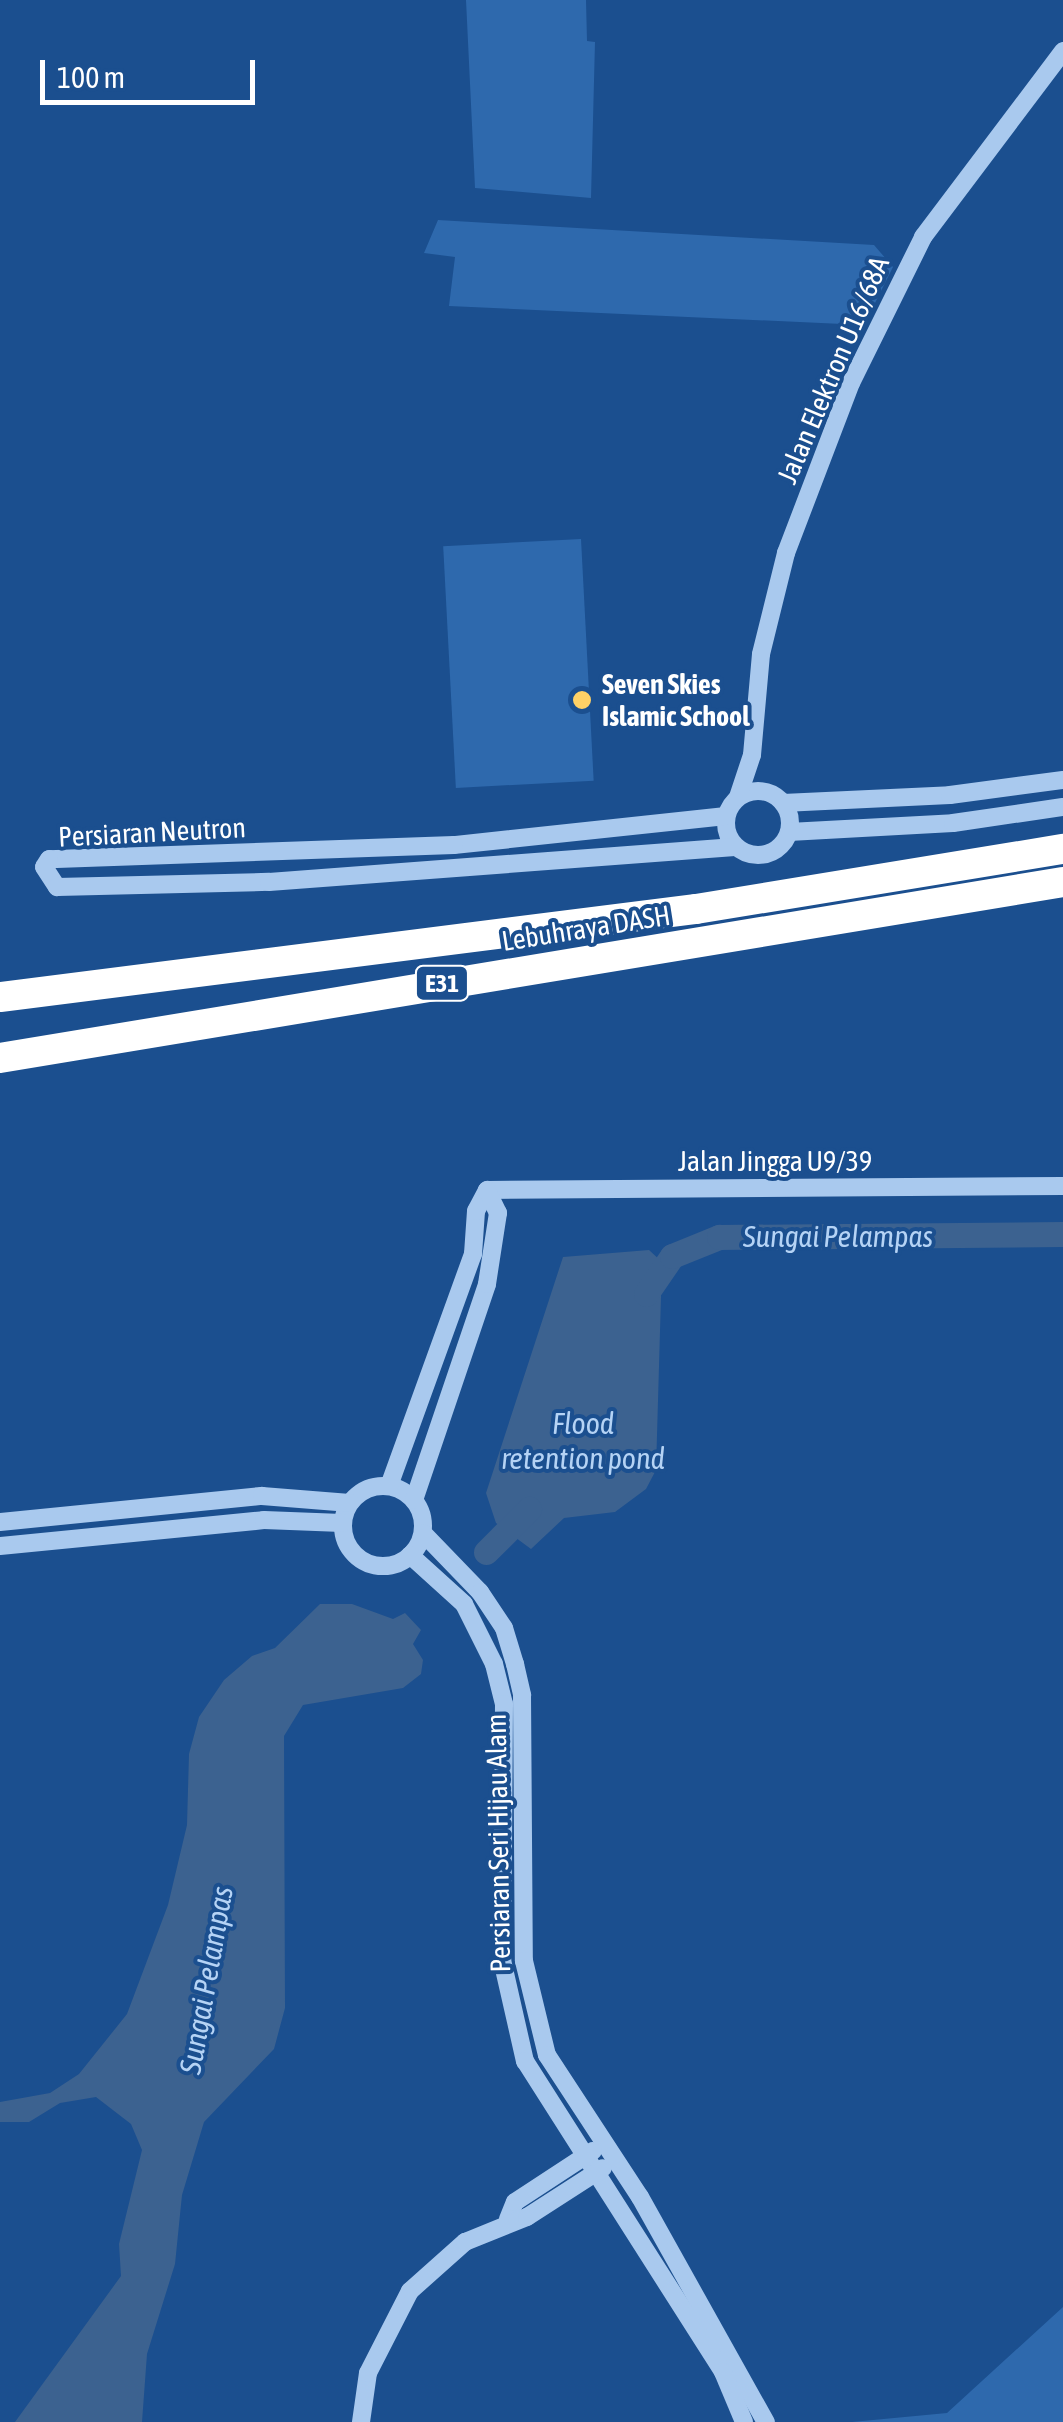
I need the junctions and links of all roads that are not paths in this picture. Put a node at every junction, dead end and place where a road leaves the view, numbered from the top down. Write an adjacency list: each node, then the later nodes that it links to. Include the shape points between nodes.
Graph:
1 (1063, 51): 2 (street, Jalan Elektron U16/68A, via 922,237 851,384 786,553 761,654)
2 (752, 755): 4 (street, Jalan Elektron U16/68A); 5 (street)
3 (1063, 780): 5 (street, via 950,795)
4 (738, 797): 5 (street); 7 (street)
5 (777, 798): 8 (street)
6 (1063, 807): 8 (street, via 953,823)
7 (726, 816): 9 (street); 9 (street, Persiaran Neutron, via 454,845 49,859 44,866 56,887 269,882)
8 (790, 832): 9 (street, via 766,855)
9 (735, 847)
10 (1063, 849): 12 (highway, Lebuhraya DASH / E31, via 883,882)
11 (1063, 882): 13 (highway, Lebuhraya DASH / E31)
12 (0, 996)
13 (0, 1058)
14 (1063, 1186): 15 (street, Jalan Jingga U9/39)
15 (487, 1190): 16 (street, via 476,1211 473,1254); 17 (street, via 498,1213 487,1284)
16 (390, 1486): 17 (street); 18 (street, via 363,1490)
17 (414, 1500): 21 (street)
18 (350, 1503): 19 (street, via 262,1496); 20 (street)
19 (0, 1522)
20 (342, 1523): 22 (street, via 264,1520); 23 (street, via 359,1559 386,1566)
21 (423, 1533): 23 (street); 25 (street, Persiaran Seri Hijau Alam, via 480,1592 504,1628 515,1664 522,1695 524,1960 547,2055)
22 (0, 1546)
23 (410, 1555): 24 (street, Persiaran Seri Hijau Alam, via 464,1604 494,1664 504,1704 505,1979 525,2060)
24 (567, 2129): 26 (street, Persiaran Seri Hijau Alam); 28 (street)
25 (602, 2145): 26 (street); 27 (street, Persiaran Seri Hijau Alam)
26 (584, 2157): 28 (street); 29 (street, Persiaran Seri Hijau Alam)
27 (613, 2161): 29 (street); 35 (street, Persiaran Seri Hijau Alam)
28 (558, 2174): 32 (street, via 515,2202)
29 (596, 2174): 30 (street); 31 (street, Persiaran Seri Hijau Alam)
30 (570, 2190): 31 (street); 32 (street, via 528,2217)
31 (614, 2198): 34 (street, Persiaran Seri Hijau Alam, via 723,2372)
32 (508, 2219): 33 (street, via 450,2252 410,2290 368,2374)
33 (360, 2422)
34 (744, 2422)
35 (766, 2422)

